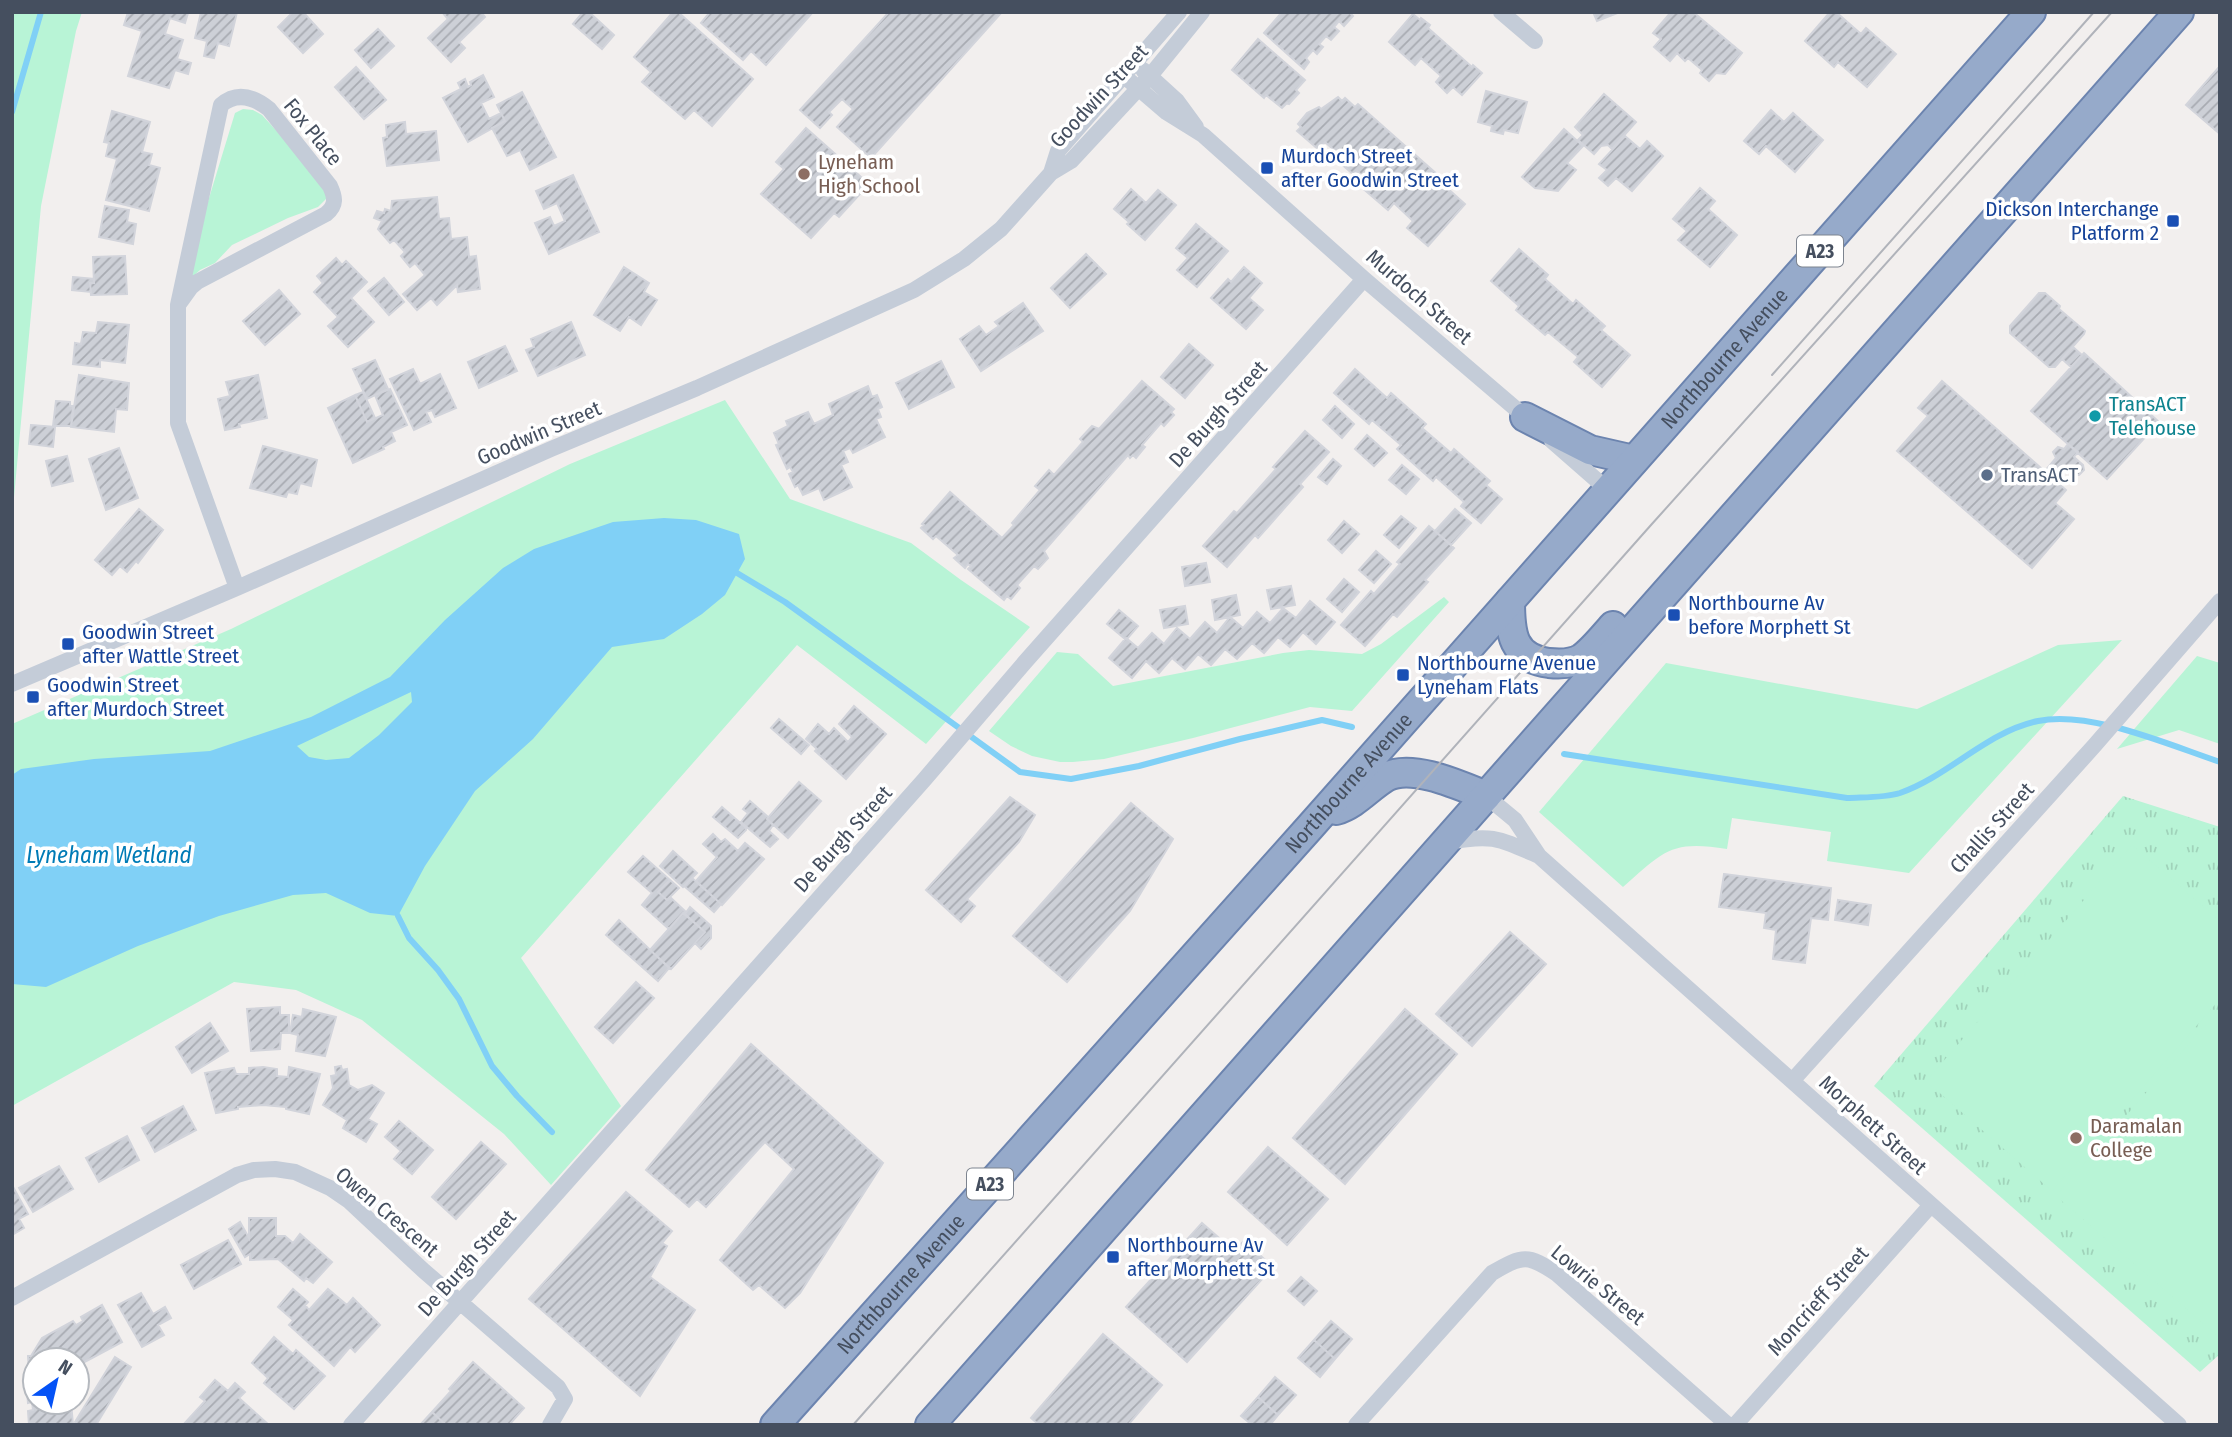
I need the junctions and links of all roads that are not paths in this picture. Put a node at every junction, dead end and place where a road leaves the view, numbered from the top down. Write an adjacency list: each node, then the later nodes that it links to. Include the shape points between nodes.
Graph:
1 (1179, 12): 7 (street, Goodwin Street)
2 (1202, 12): 8 (street, Goodwin Street)
3 (1501, 12): 6 (street)
4 (2031, 12): 15 (highway, Northbourne Avenue / A23)
5 (2179, 12): 16 (highway)
6 (1535, 41)
7 (1130, 69): 8 (street, Murdoch Street); 9 (street, Murdoch Street); 11 (street, Goodwin Street, via 1058,151)
8 (1150, 76): 9 (street, Goodwin Street); 10 (street, Murdoch Street)
9 (1138, 88): 10 (street, Murdoch Street); 11 (street, Goodwin Street, via 1071,161)
10 (1203, 135): 12 (street, Murdoch Street)
11 (1051, 173): 18 (street, Goodwin Street, via 1001,229 964,260 914,290)
12 (1364, 279): 14 (street, Murdoch Street); 29 (street, De Burgh Street)
13 (178, 305): 13 (street, Fox Place, via 221,105 240,96 256,99 330,186 334,205 326,214 197,282); 18 (street, Fox Place, via 178,423)
14 (1525, 417): 15 (highway, via 1590,450); 17 (street, Murdoch Street)
15 (1634, 460): 17 (highway, Northbourne Avenue / A23)
16 (1760, 487): 19 (highway, via 1634,603 1581,659 1562,664 1532,660 1516,643); 22 (highway)
17 (1608, 490): 19 (highway, Northbourne Avenue / A23)
18 (237, 588): 21 (street, Goodwin Street)
19 (1510, 601): 23 (highway, Northbourne Avenue / A23)
20 (2220, 601): 26 (street, Challis Street)
21 (12, 684)
22 (1486, 796): 23 (highway, via 1438,778 1400,773 1388,776 1345,807); 24 (highway); 25 (street, Morphett Street, via 1515,820)
23 (1320, 815): 32 (highway, Northbourne Avenue / A23)
24 (1445, 842): 25 (street, Morphett Street, via 1499,838); 33 (highway)
25 (1539, 856): 26 (street, Morphett Street)
26 (1792, 1081): 27 (street, Morphett Street)
27 (1931, 1205): 36 (street, Moncrieff Street); 37 (street, Morphett Street)
28 (12, 1298): 29 (street, Owen Crescent, via 216,1185 254,1170 275,1170 295,1172 349,1201)
29 (461, 1301): 30 (street, De Burgh Street); 31 (street, Owen Crescent, via 558,1387 565,1399)
30 (351, 1425)
31 (550, 1425)
32 (775, 1425)
33 (930, 1425)
34 (1356, 1425): 35 (street, Lowrie Street, via 1492,1273 1512,1261 1535,1259)
35 (1728, 1425)
36 (1735, 1425)
37 (2179, 1425)

